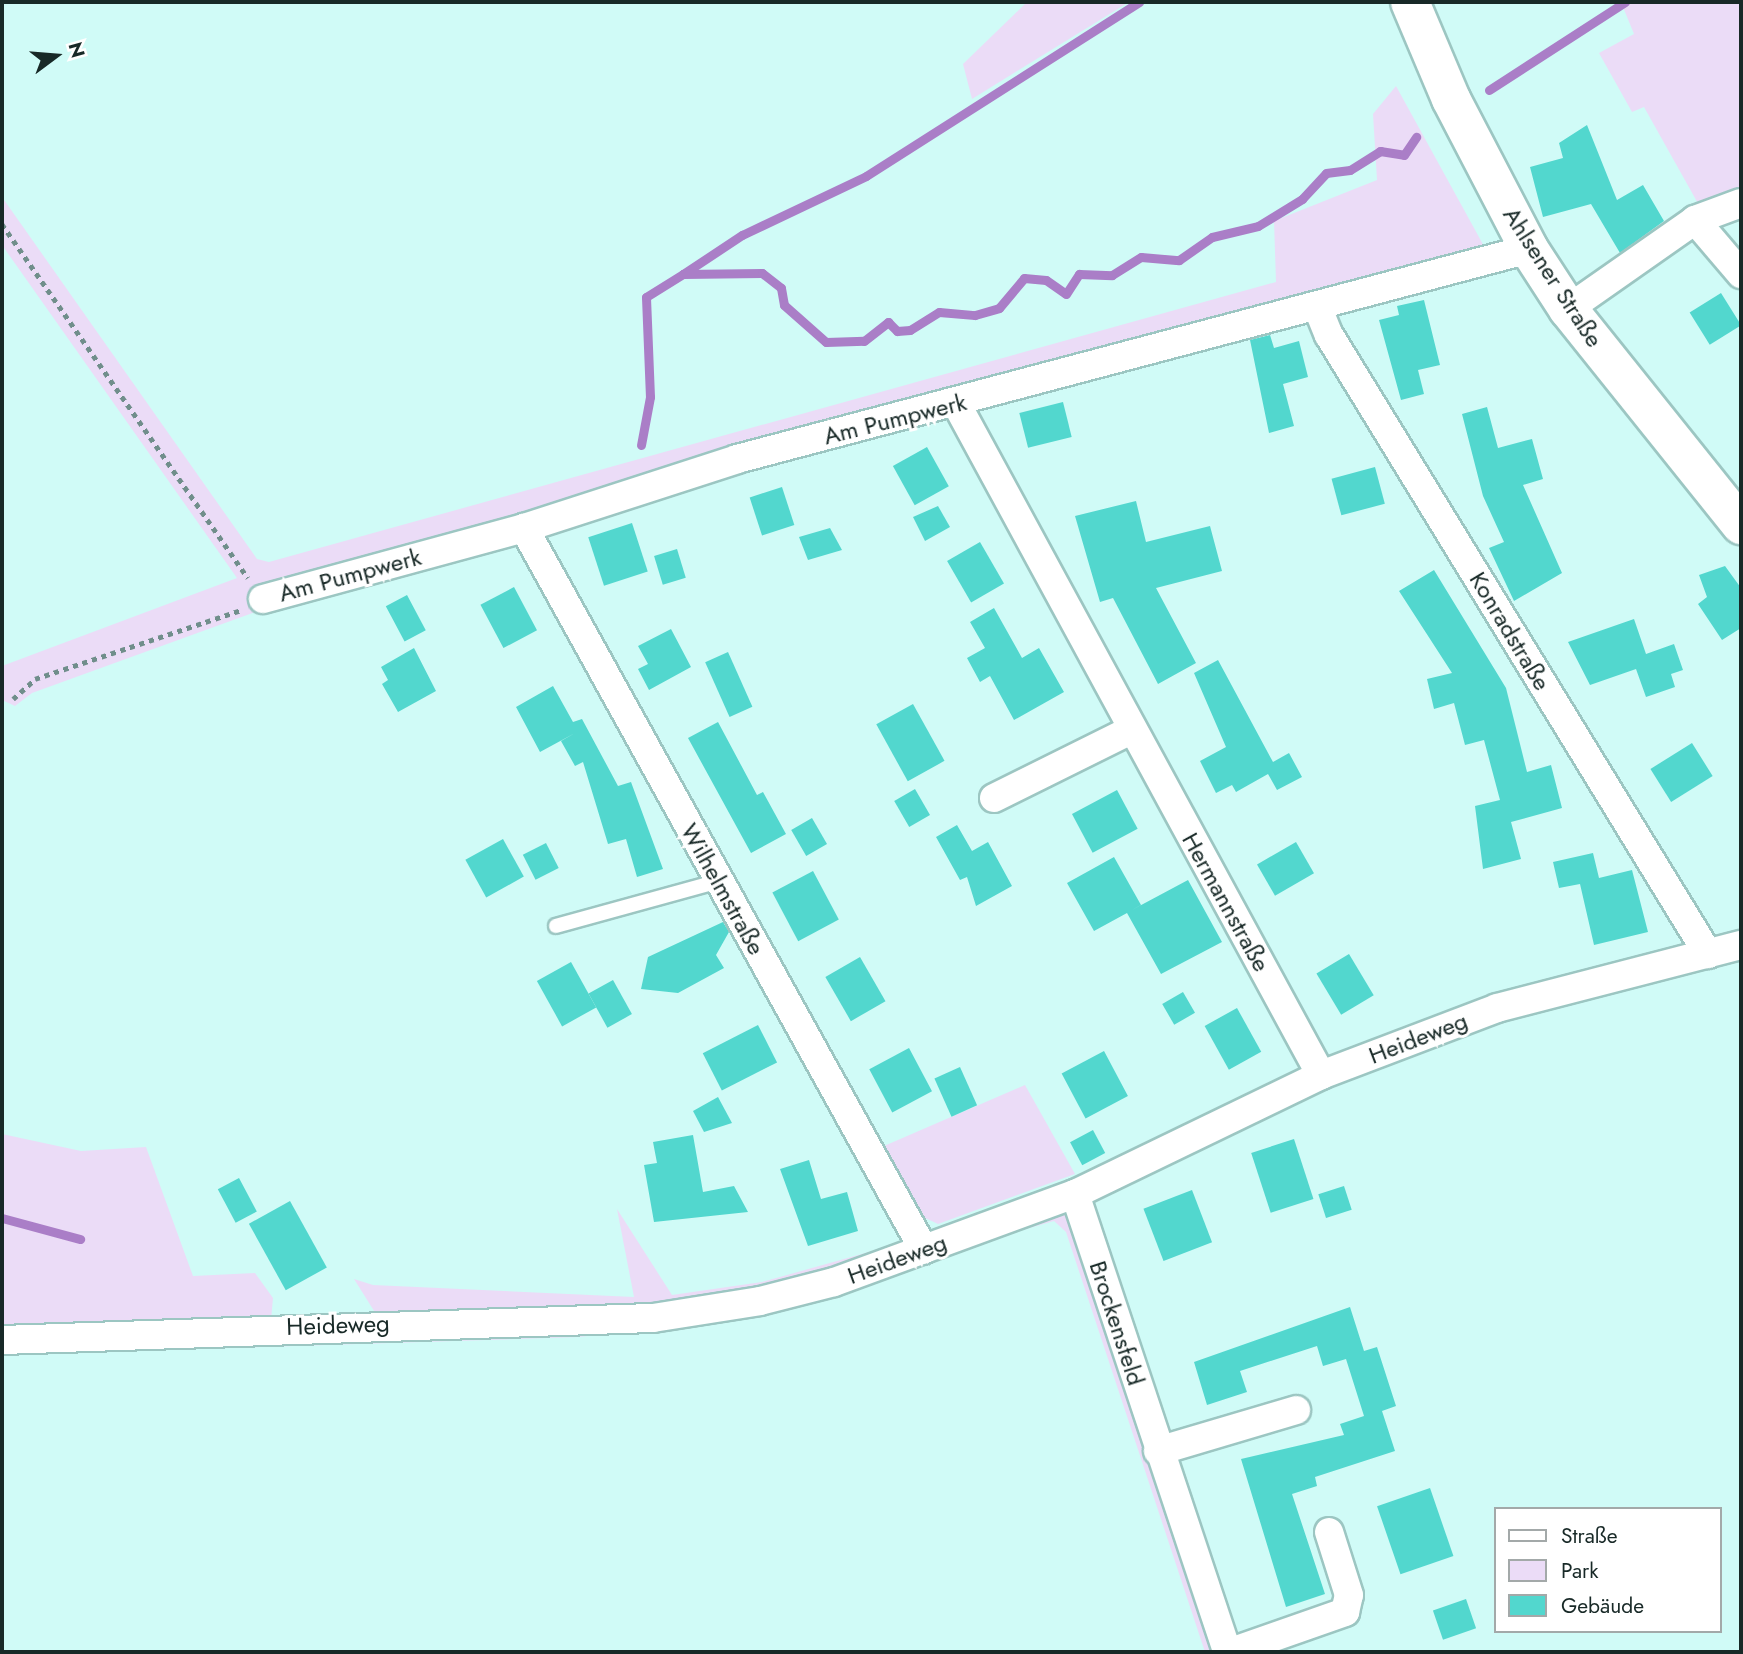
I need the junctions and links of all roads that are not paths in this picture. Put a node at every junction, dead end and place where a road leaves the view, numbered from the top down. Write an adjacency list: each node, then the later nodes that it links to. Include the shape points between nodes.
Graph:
1 (1410, 2): 4 (main road, Ahlsener Straße, via 1451,99)
2 (1741, 203): 3 (street)
3 (1695, 220): 5 (street); 7 (street)
4 (1529, 249): 6 (street, Am Pumpwerk); 7 (main road, Ahlsener Straße)
5 (1741, 274)
6 (1317, 306): 8 (street, Am Pumpwerk); 17 (street, Konradstraße, via 1336,347)
7 (1568, 309): 9 (main road, Ahlsener Straße)
8 (956, 403): 10 (street, Am Pumpwerk, via 737,459); 12 (street, Hermannstraße)
9 (1741, 525)
10 (524, 528): 11 (street, Am Pumpwerk); 14 (street, Wilhelmstraße)
11 (263, 599)
12 (1131, 730): 13 (street); 18 (street, Hermannstraße)
13 (994, 798)
14 (719, 881): 15 (lane); 20 (street, Wilhelmstraße)
15 (556, 926)
16 (1741, 946): 17 (street, Heideweg)
17 (1708, 954): 18 (street, Heideweg, via 1497,1008)
18 (1321, 1075): 19 (street, Heideweg)
19 (1075, 1194): 20 (street, Heideweg); 23 (street, Brockensfeld)
20 (923, 1250): 21 (street, Heideweg, via 760,1301 653,1318)
21 (2, 1340)
22 (1296, 1410): 23 (street)
23 (1158, 1451): 25 (street, Brockensfeld)
24 (1329, 1532): 25 (street, Brockensfeld, via 1349,1595 1345,1612)
25 (1229, 1652)

